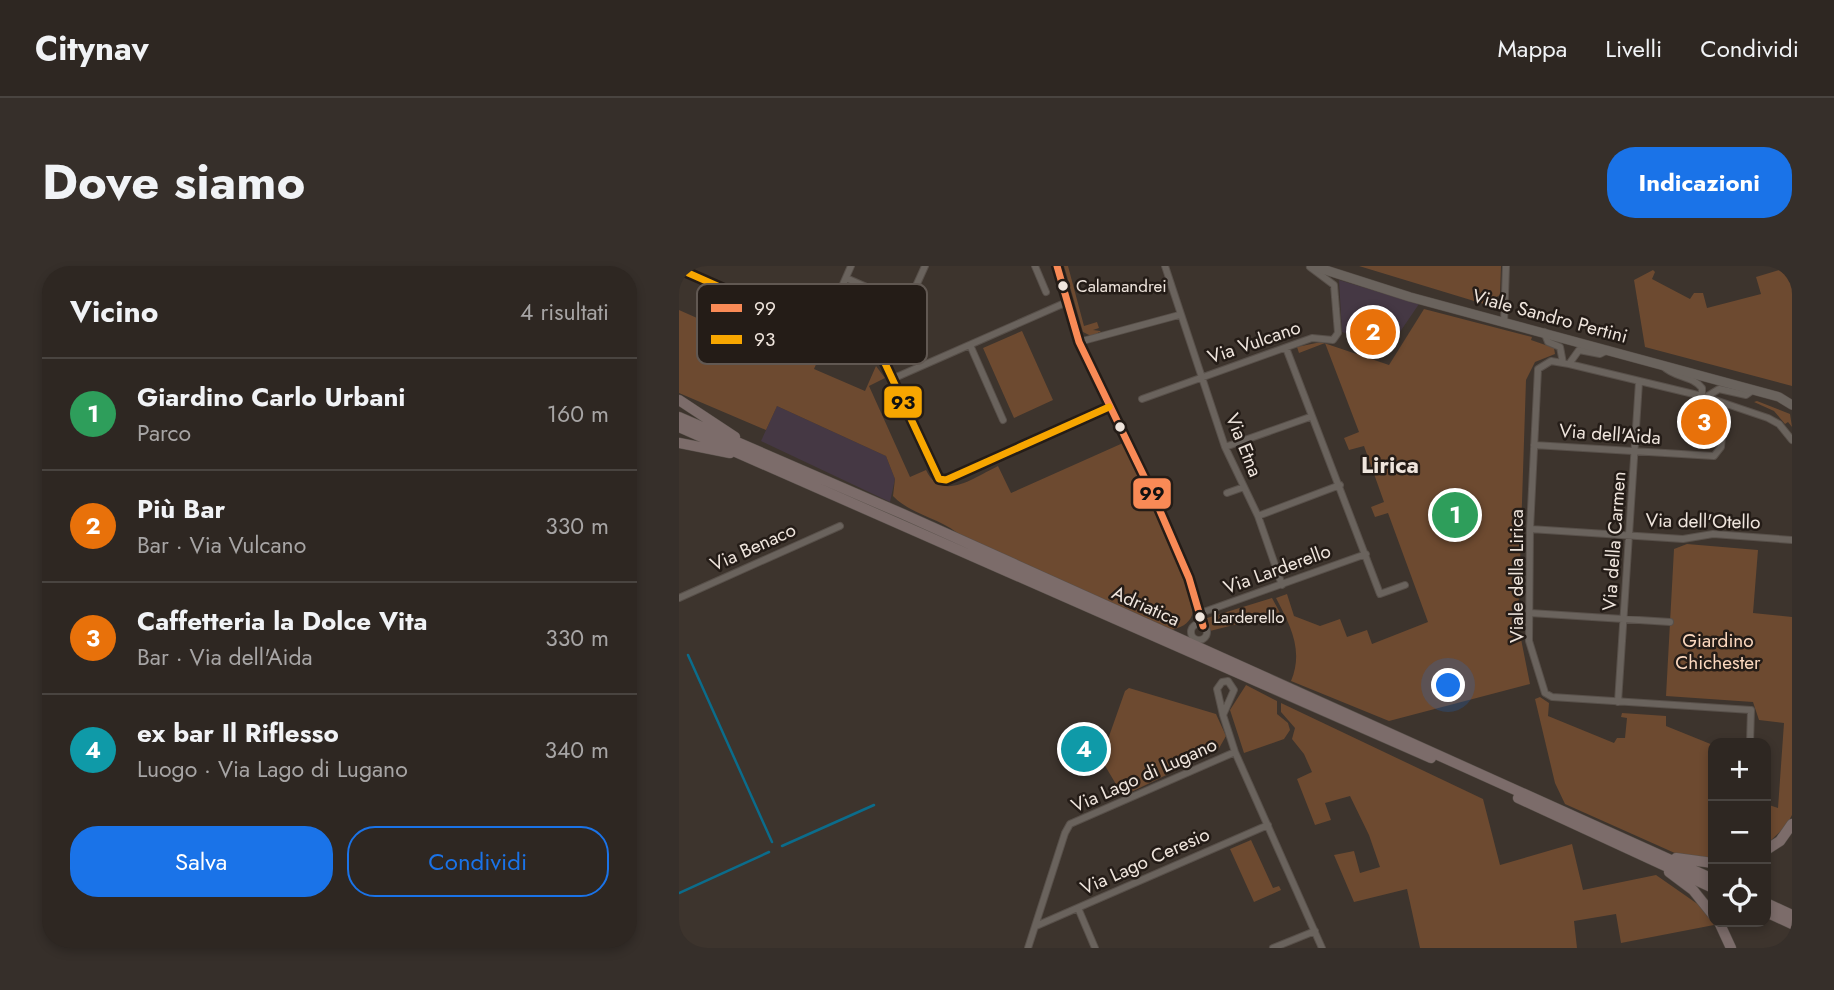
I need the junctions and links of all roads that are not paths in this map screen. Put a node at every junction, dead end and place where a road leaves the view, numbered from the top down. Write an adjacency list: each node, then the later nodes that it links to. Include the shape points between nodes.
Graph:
1 (851, 266): 9 (street)
2 (925, 266): 13 (street)
3 (1035, 266): 14 (street)
4 (1057, 266): 15 (street)
5 (1165, 266): 16 (street, Via Etna)
6 (1311, 266): 17 (main road, Viale Sandro Pertini); 21 (street, Via Vulcano, via 1334,285 1338,333 1333,340 1312,338)
7 (1506, 266): 17 (street)
8 (679, 269): 10 (street)
9 (846, 278): 11 (street); 12 (street)
10 (713, 284)
11 (843, 284)
12 (860, 284)
13 (917, 284)
14 (1046, 292)
15 (1067, 302): 19 (street); 20 (street)
16 (1179, 315): 19 (street); 28 (street, Via Etna)
17 (1504, 323): 18 (main road, Viale Sandro Pertini)
18 (1544, 332): 22 (main road, Viale Sandro Pertini); 26 (street, via 1548,342 1561,349)
19 (1079, 342): 39 (street)
20 (970, 345): 25 (street); 42 (street)
21 (1286, 348): 28 (street, Via Vulcano); 40 (street)
22 (1608, 350): 26 (street, Viale della Lirica, via 1600,354 1579,350); 27 (main road, Viale Sandro Pertini)
23 (886, 364): 29 (street)
24 (927, 364): 29 (street)
25 (927, 364)
26 (1566, 364): 30 (street); 46 (street, Viale della Lirica, via 1551,361 1538,369)
27 (1661, 364): 31 (main road, Viale Sandro Pertini); 32 (street, via 1669,373 1697,381)
28 (1203, 376): 35 (street, Via Vulcano); 47 (street, Via Etna)
29 (893, 379): 39 (street, via 939,479 946,480)
30 (1639, 382): 32 (street); 48 (street, Via della Carmen)
31 (1753, 390): 32 (street, via 1746,395 1719,389); 33 (main road, Viale Sandro Pertini)
32 (1704, 396): 37 (street)
33 (1779, 397): 34 (main road, Viale Sandro Pertini); 38 (main road, Viale Sandro Pertini)
34 (1792, 397)
35 (1142, 399)
36 (679, 400): 49 (highway)
37 (1725, 404): 44 (street, via 1774,421); 48 (street, Via dell'Aida, via 1721,447 1714,456)
38 (1792, 405)
39 (1109, 407): 63 (street, via 1159,508 1189,578)
40 (1310, 416): 47 (street); 50 (street)
41 (679, 417): 49 (highway, Adriatica)
42 (1003, 419)
43 (679, 426): 49 (highway, Adriatica)
44 (1792, 440)
45 (679, 443): 49 (highway)
46 (1534, 445): 48 (street, Via dell'Aida); 55 (street, Viale della Lirica)
47 (1225, 447): 51 (street, Via Etna)
48 (1635, 452): 56 (street, Via della Carmen)
49 (751, 453): 75 (highway, Adriatica)
50 (1340, 485): 53 (street); 58 (street)
51 (1244, 487): 52 (street); 53 (street, Via Etna)
52 (1227, 493)
53 (1258, 516): 59 (street, Via Etna)
54 (840, 526): 61 (street, Via Benaco)
55 (1530, 529): 56 (street, Via dell'Otello); 62 (street, Viale della Lirica)
56 (1629, 534): 57 (street, Via dell'Otello); 64 (street, Via della Carmen)
57 (1792, 540)
58 (1366, 554): 59 (street, Via Larderello); 60 (street, via 1380,594)
59 (1282, 585): 63 (street, Via Larderello)
60 (1405, 585)
61 (679, 598)
62 (1530, 613): 64 (street); 68 (street, Viale della Lirica, via 1529,641 1545,693)
63 (1198, 614): 66 (street); 67 (street)
64 (1625, 619): 65 (street); 68 (street, Via della Carmen)
65 (1670, 622)
66 (1203, 626): 67 (street); 67 (street, via 1207,634 1199,640 1192,636)
67 (1194, 627)
68 (1619, 702): 70 (street, Viale della Lirica, via 1751,709)
69 (1223, 715): 69 (street, via 1234,690 1228,681 1217,689); 71 (street)
70 (1750, 738)
71 (1235, 752): 73 (street); 85 (street, Via Lago di Lugano, via 1070,824)
72 (1792, 824): 74 (highway)
73 (1268, 825): 80 (street, Via Lago Ceresio); 87 (street)
74 (1771, 847)
75 (1663, 861): 76 (highway); 77 (highway, Adriatica); 78 (highway, Adriatica); 81 (highway)
76 (1708, 863)
77 (1708, 878)
78 (1708, 885)
79 (1771, 905): 83 (highway)
80 (1078, 908): 85 (street, Via Lago Ceresio); 89 (street)
81 (1708, 909)
82 (1771, 914): 84 (highway)
83 (1792, 915)
84 (1792, 924)
85 (1035, 926): 88 (street, Via Lago di Lugano)
86 (1721, 927): 92 (highway)
87 (1315, 931): 90 (street); 91 (street)
88 (1028, 948)
89 (1095, 948)
90 (1273, 948)
91 (1322, 948)
92 (1731, 948)

